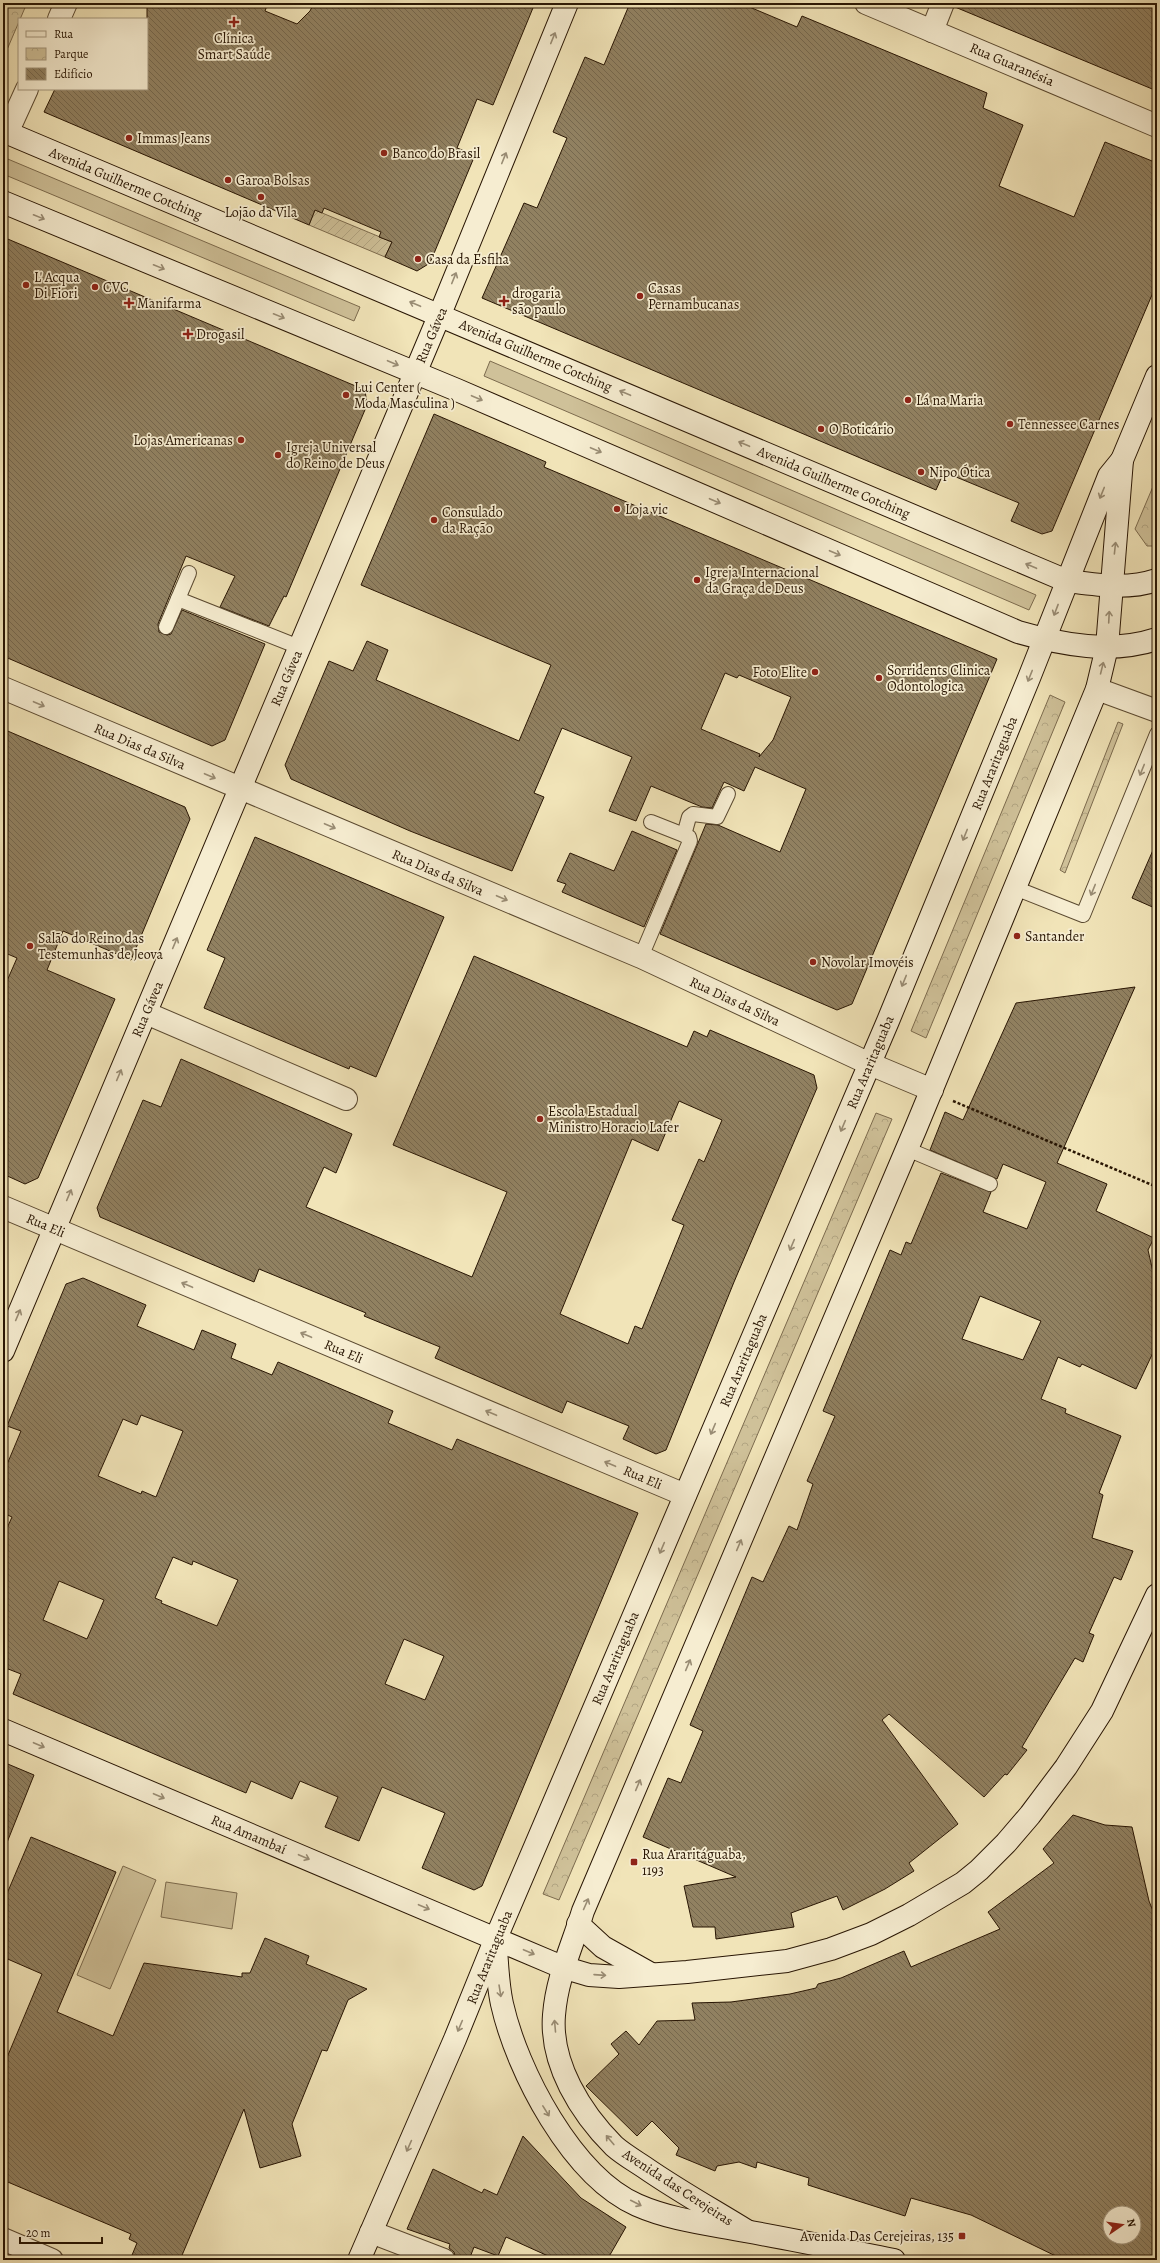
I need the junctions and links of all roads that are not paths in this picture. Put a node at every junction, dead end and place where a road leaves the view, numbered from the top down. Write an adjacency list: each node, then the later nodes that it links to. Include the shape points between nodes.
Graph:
1 (66, 3): 5 (main road)
2 (567, 3): 11 (main road, Rua Gávea, one-way to 2)
3 (866, 3): 6 (main road, Rua Guaranésia)
4 (943, 3): 6 (main road)
5 (59, 18)
6 (932, 31): 8 (main road, Rua Guaranésia)
7 (26, 90): 9 (main road)
8 (1157, 126)
9 (5, 132): 11 (main road, Avenida Guilherme Cotching, one-way to 9)
10 (3, 202): 12 (main road, one-way to 12)
11 (440, 314): 12 (main road, Rua Gávea); 17 (main road, Avenida Guilherme Cotching, one-way to 11)
12 (415, 372): 21 (main road, one-way to 21, via 1018,632); 23 (main road, Rua Gávea)
13 (1157, 376): 14 (main road, Rua Araritaguaba)
14 (1122, 460): 17 (main road, Rua Araritaguaba, one-way to 17, via 1109,476); 18 (main road, Rua Araritaguaba, one-way to 14)
15 (189, 572): 19 (lane)
16 (1157, 580): 18 (main road, Avenida Guilherme Cotching, via 1140,585)
17 (1067, 582): 18 (main road, Avenida Guilherme Cotching); 21 (main road, Rua Araritaguaba, one-way to 21)
18 (1111, 586): 24 (main road, Rua Araritaguaba, one-way to 18)
19 (178, 599): 20 (lane); 23 (lane)
20 (166, 627)
21 (1045, 639): 24 (main road); 36 (main road, Rua Araritaguaba, one-way to 36)
22 (1157, 639): 24 (main road)
23 (299, 647): 29 (main road, Rua Gávea)
24 (1107, 647): 26 (main road, Rua Araritaguaba, one-way to 24)
25 (3, 688): 29 (main road, Rua Dias da Silva, one-way to 29)
26 (1097, 689): 27 (main road); 33 (main road, Rua Araritaguaba)
27 (1157, 711)
28 (1157, 734): 33 (lane, one-way to 33, via 1083,914)
29 (240, 788): 34 (main road, Rua Dias da Silva, one-way to 34); 35 (main road, Rua Gávea, one-way to 29)
30 (728, 794): 32 (lane, via 717,817 693,814 689,818)
31 (652, 822): 32 (lane)
32 (684, 835): 34 (lane, via 689,837 690,842)
33 (1016, 888): 37 (main road, Rua Araritaguaba)
34 (641, 957): 36 (main road, Rua Dias da Silva)
35 (146, 1013): 38 (main road); 42 (main road, Rua Gávea, one-way to 35)
36 (870, 1064): 37 (main road, Rua Dias da Silva); 44 (main road, Rua Araritaguaba, one-way to 44)
37 (932, 1090): 39 (main road, Rua Araritaguaba)
38 (346, 1098)
39 (907, 1149): 40 (lane); 47 (main road, Rua Araritaguaba, one-way to 39)
40 (990, 1184)
41 (3, 1207): 42 (main road, Rua Eli)
42 (54, 1229): 43 (main road, Rua Gávea, one-way to 42); 44 (main road, Rua Eli, one-way to 42)
43 (3, 1351)
44 (685, 1495): 48 (main road, Rua Araritaguaba, one-way to 48)
45 (1157, 1595): 50 (main road, Rua Amambaí, via 1102,1711 1066,1767 1011,1838 974,1874 871,1934 831,1949 787,1961)
46 (3, 1730): 48 (main road, Rua Amambaí, one-way to 48)
47 (578, 1924): 49 (main road, Rua Araritaguaba); 50 (main road, via 603,1947)
48 (496, 1938): 49 (main road, Rua Amambaí, one-way to 49); 51 (main road, Avenida das Cerejeiras, one-way to 51, via 502,2005 521,2061 544,2108 573,2151 602,2183 636,2204 672,2218); 52 (main road, Rua Araritaguaba, one-way to 52)
49 (562, 1967): 50 (main road, Rua Amambaí, one-way to 50, via 589,1975 619,1977); 51 (main road, Avenida das Cerejeiras, one-way to 49, via 615,2147 586,2112 565,2076 557,2048 554,2016)
50 (651, 1974)
51 (747, 2231): 57 (main road, Avenida das Cerejeiras)
52 (371, 2232): 55 (main road, Rua Araritaguaba); 56 (main road)
53 (3, 2239): 54 (main road)
54 (52, 2260)
55 (359, 2260)
56 (444, 2260)
57 (894, 2260)

